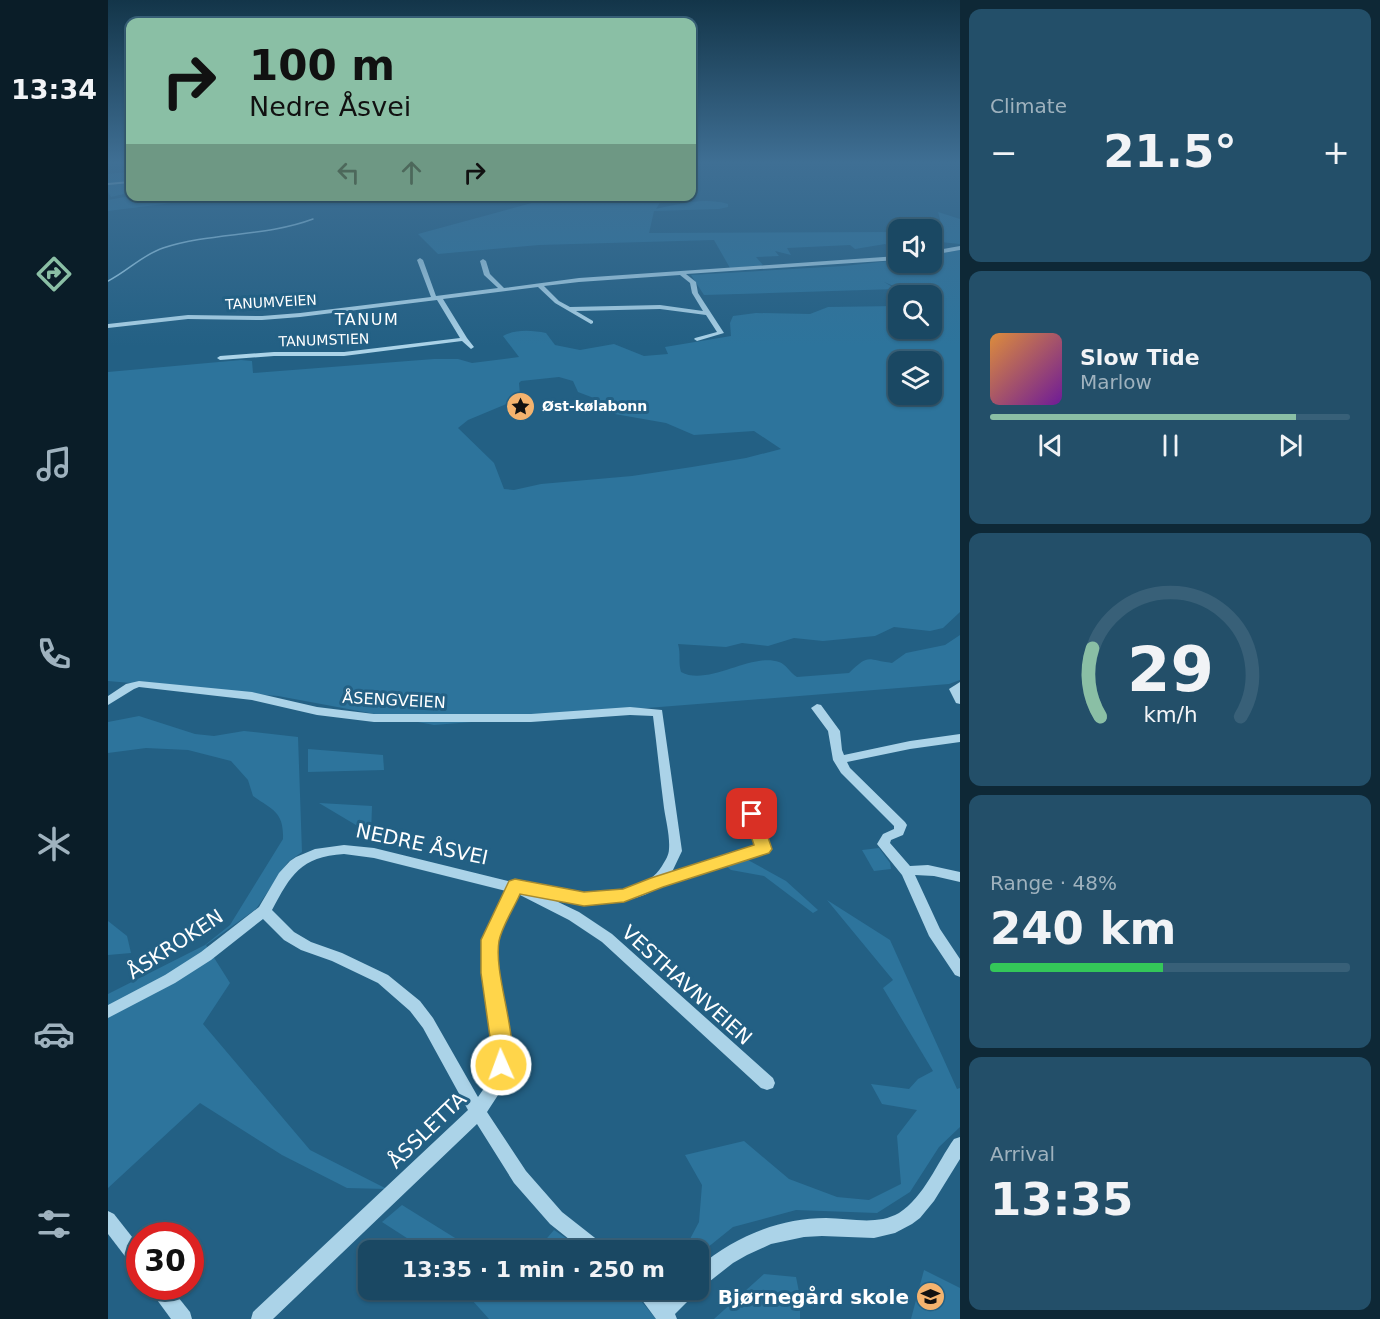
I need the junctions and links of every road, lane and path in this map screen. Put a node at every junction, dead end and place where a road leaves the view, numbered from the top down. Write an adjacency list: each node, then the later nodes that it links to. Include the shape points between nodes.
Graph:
1 (960, 248): 2 (street)
2 (942, 251)
3 (888, 259): 6 (street, TANUMVEIEN)
4 (420, 260): 9 (street)
5 (483, 261): 8 (street, via 487,275)
6 (681, 273): 7 (street, TANUMVEIEN); 11 (street, via 693,282)
7 (538, 284): 8 (street, TANUMVEIEN); 10 (street)
8 (501, 288): 9 (street, TANUMVEIEN)
9 (436, 298): 13 (street, TANUMVEIEN, via 279,316 188,317); 14 (street)
10 (569, 309): 11 (street, via 660,307); 12 (street)
11 (707, 313): 15 (street, via 721,333)
12 (591, 322)
13 (108, 326)
14 (464, 339): 16 (street); 17 (street, TANUMSTIEN, via 344,354)
15 (697, 339)
16 (471, 347)
17 (220, 358)
18 (957, 687): 19 (street)
19 (960, 700)
20 (108, 701): 27 (street, ÅSENGVEIEN, via 130,686 156,684 374,718 658,713 676,851)
21 (817, 708): 23 (street, via 834,731)
22 (960, 738): 23 (street)
23 (839, 760): 25 (street, via 901,825 899,832 887,837 883,844)
24 (746, 796): 27 (street, NEDRE ÅSVEI, via 764,849)
25 (907, 872): 26 (street, via 930,869); 30 (street, via 934,933)
26 (959, 879)
27 (657, 882): 28 (street, NEDRE ÅSVEI, via 624,896 584,899)
28 (515, 886): 29 (street, NEDRE ÅSVEI, via 369,853 338,850 318,853 286,872); 32 (street, VESTHAVNVEIEN, via 607,938); 33 (street, ÅSSLETTA, via 490,940 501,1065 494,1087)
29 (264, 910): 31 (street, ÅSKROKEN, via 206,956); 33 (street, via 289,936 382,979 402,994 428,1023)
30 (960, 971)
31 (108, 1012)
32 (767, 1083)
33 (478, 1112): 36 (street, via 538,1201); 44 (street, ÅSSLETTA)
34 (960, 1145): 38 (street, via 925,1198 908,1217 885,1229 823,1227 780,1231 745,1244)
35 (108, 1220): 37 (street)
36 (584, 1240)
37 (126, 1244)
38 (709, 1271)
39 (168, 1300): 43 (street)
40 (653, 1300): 42 (street)
41 (679, 1300): 42 (street)
42 (666, 1315)
43 (183, 1319)
44 (260, 1319)

